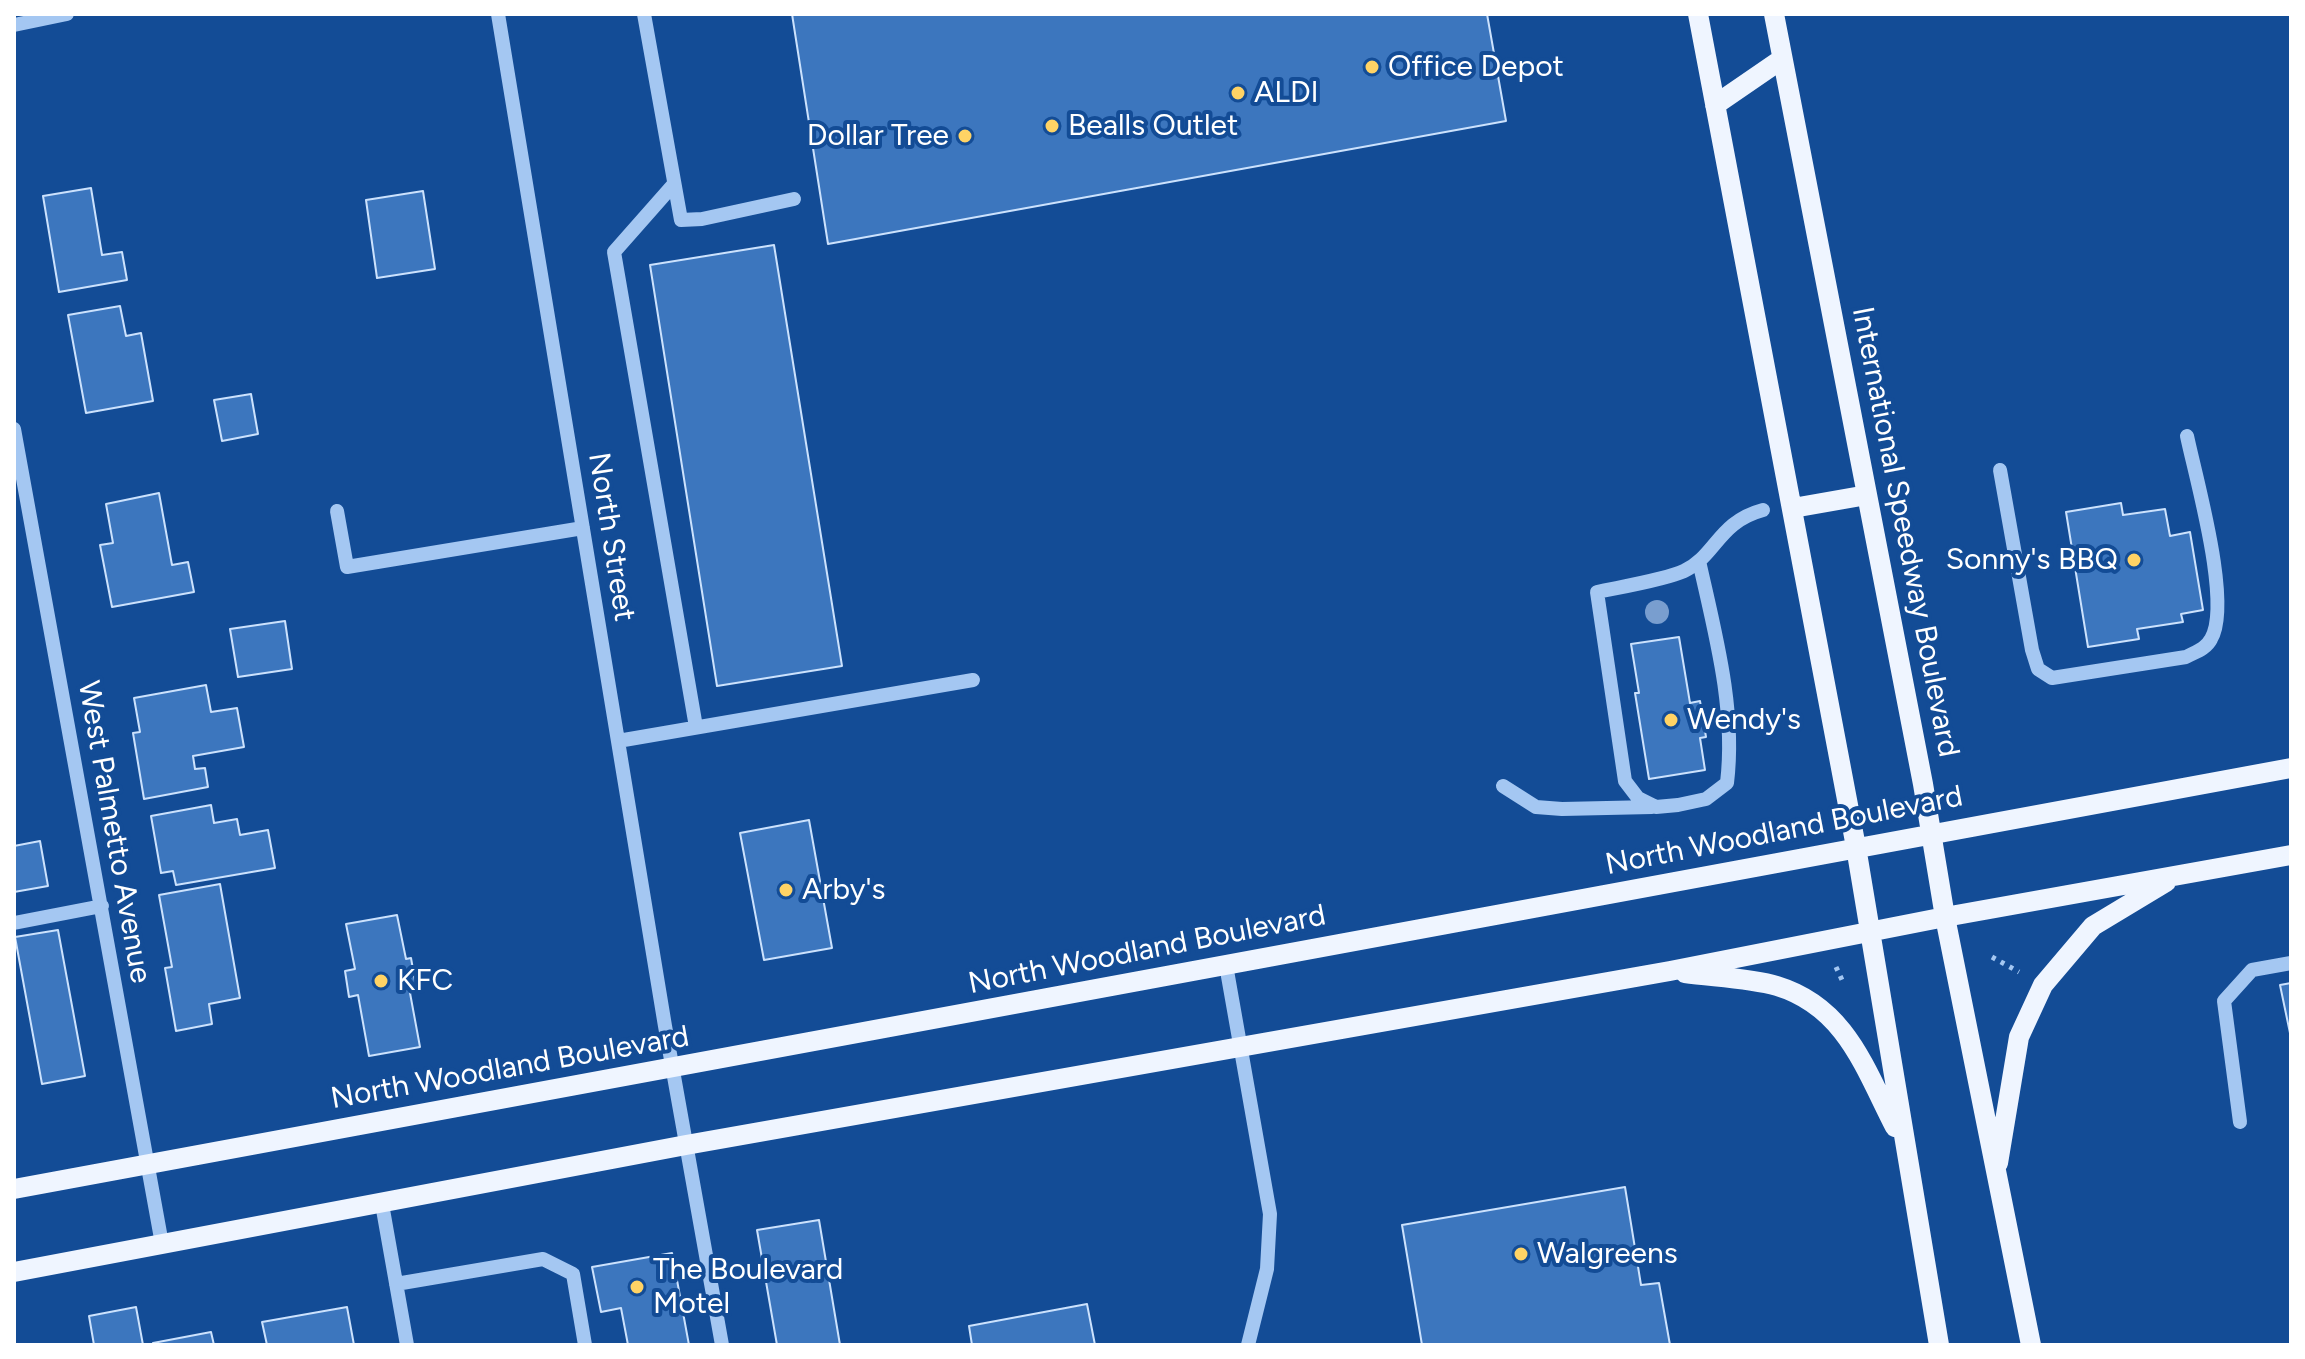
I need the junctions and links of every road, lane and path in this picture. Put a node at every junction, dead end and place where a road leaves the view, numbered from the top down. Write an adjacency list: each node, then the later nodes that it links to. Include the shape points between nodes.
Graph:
1 (67, 14): 6 (street)
2 (498, 14): 18 (street, North Street)
3 (644, 14): 9 (street)
4 (1698, 14): 8 (main road)
5 (1774, 14): 7 (main road, International Speedway Boulevard)
6 (14, 25)
7 (1782, 59): 8 (main road); 14 (main road, International Speedway Boulevard)
8 (1715, 105): 15 (main road)
9 (674, 184): 10 (street, via 681,220); 21 (street, via 614,252)
10 (794, 199)
11 (14, 429): 30 (street, West Palmetto Avenue)
12 (2187, 436): 13 (street, via 2216,575 2218,622 2211,641 2186,657 2052,678 2038,669)
13 (2000, 470)
14 (1867, 495): 15 (main road); 26 (main road, International Speedway Boulevard)
15 (1793, 508): 27 (main road)
16 (1763, 510): 19 (street, via 1722,532)
17 (337, 511): 18 (street, via 347,567)
18 (583, 528): 22 (street, North Street)
19 (1699, 561): 25 (street, via 1730,733 1727,783 1706,799); 25 (street, via 1683,571 1597,592 1625,781 1638,798)
20 (973, 680): 21 (street)
21 (696, 727): 22 (street)
22 (618, 741): 40 (street, North Street)
23 (2291, 768): 26 (main road, North Woodland Boulevard)
24 (1503, 786): 25 (street, via 1536,807)
25 (1656, 807)
26 (1932, 833): 27 (main road, North Woodland Boulevard); 31 (main road, International Speedway Boulevard)
27 (1856, 847): 33 (main road); 36 (main road, North Woodland Boulevard)
28 (2291, 855): 29 (main road)
29 (2176, 875): 31 (main road); 45 (main road, via 2093,926 2043,985 2019,1037)
30 (102, 906): 32 (street); 44 (street, West Palmetto Avenue)
31 (1945, 917): 33 (main road); 45 (main road, International Speedway Boulevard)
32 (14, 923)
33 (1870, 931): 37 (main road); 42 (main road)
34 (1992, 957): 38 (path)
35 (2291, 963): 41 (street, via 2252,970 2224,1001)
36 (1226, 965): 39 (street); 40 (main road, North Woodland Boulevard)
37 (1670, 971): 39 (main road); 42 (main road, via 1777,986 1822,1008 1845,1031)
38 (2031, 978)
39 (1238, 1046): 43 (main road); 54 (street, via 1270,1214 1267,1269)
40 (673, 1069): 43 (street, North Street); 44 (main road, North Woodland Boulevard)
41 (2240, 1122)
42 (1904, 1144): 55 (main road)
43 (686, 1145): 47 (main road); 53 (street, North Street)
44 (149, 1164): 46 (main road, North Woodland Boulevard); 48 (street, West Palmetto Avenue)
45 (1996, 1175): 56 (main road, International Speedway Boulevard)
46 (14, 1189)
47 (382, 1204): 48 (main road); 50 (street)
48 (162, 1244): 49 (main road)
49 (14, 1272)
50 (396, 1284): 51 (street); 52 (street, via 543,1259 573,1274)
51 (407, 1345)
52 (585, 1345)
53 (722, 1345)
54 (1248, 1345)
55 (1939, 1345)
56 (2031, 1345)

